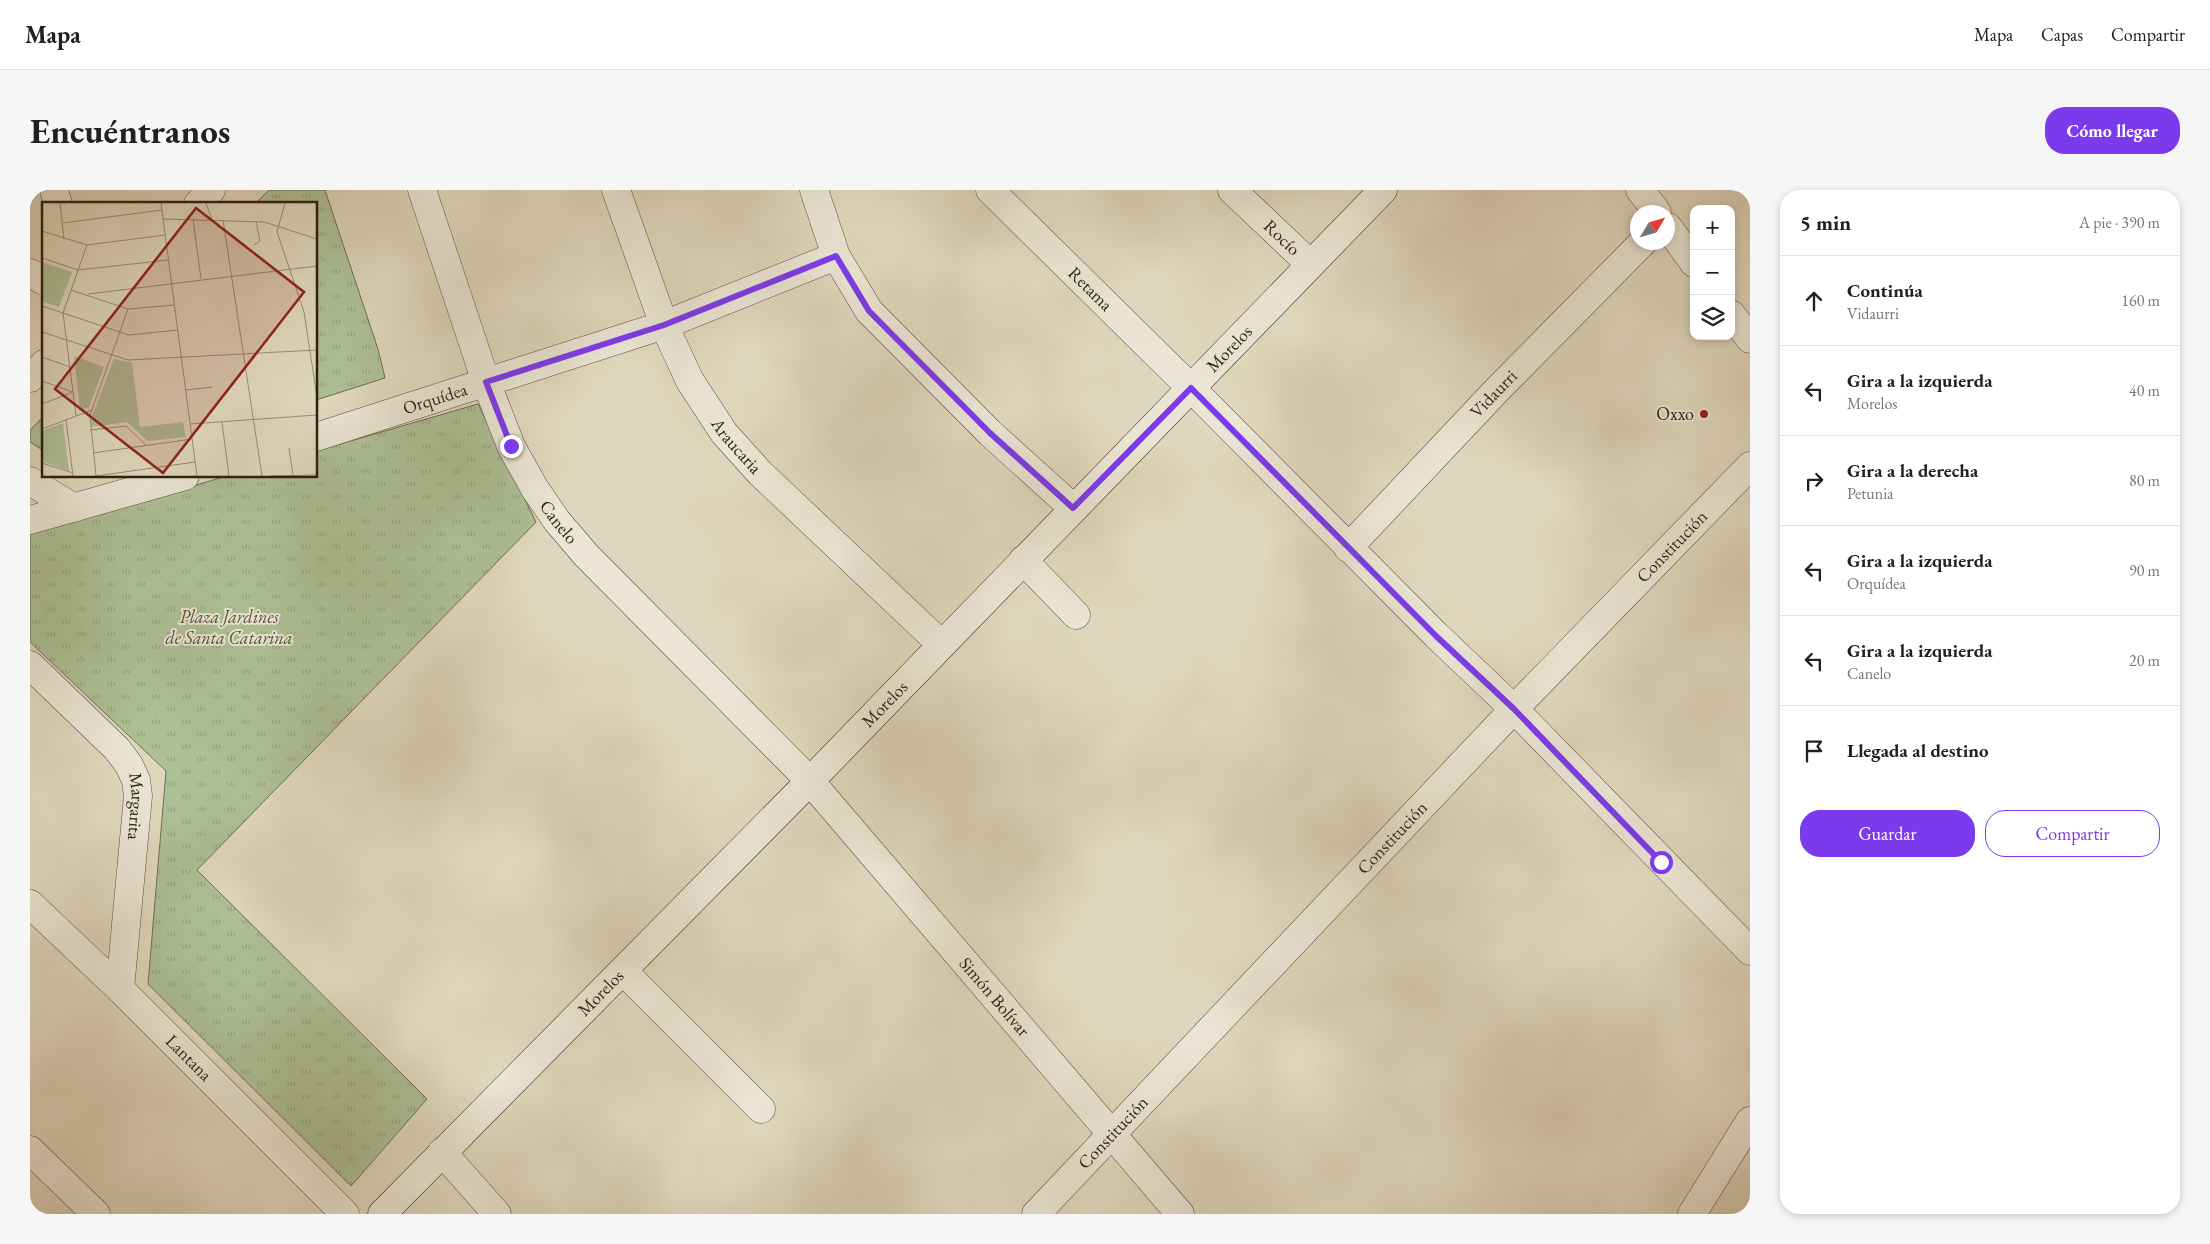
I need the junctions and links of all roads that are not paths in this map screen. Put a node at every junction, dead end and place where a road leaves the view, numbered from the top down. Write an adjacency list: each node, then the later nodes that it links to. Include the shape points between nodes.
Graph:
1 (211, 190): 9 (street)
2 (422, 190): 23 (street, Canelo)
3 (616, 190): 19 (street, Araucaria)
4 (814, 190): 13 (street)
5 (990, 190): 24 (street, Retama)
6 (1232, 190): 15 (street, Rocío)
7 (1383, 190): 15 (street, Morelos)
8 (1640, 190): 10 (street)
9 (200, 202)
10 (1652, 205)
11 (1675, 237): 14 (street)
12 (1635, 250): 32 (street, Vidaurri)
13 (836, 256): 19 (street, Orquídea); 30 (street, via 869,311 990,433)
14 (1690, 257)
15 (1310, 264): 24 (street, Morelos)
16 (30, 273): 17 (street)
17 (42, 280)
18 (1735, 319): 20 (street)
19 (664, 325): 23 (street, Orquídea); 35 (street, Araucaria, via 690,381 724,433 760,473)
20 (1749, 336)
21 (42, 366): 22 (street)
22 (30, 378)
23 (486, 382): 25 (street, Orquídea); 38 (street, Canelo, via 511,446 557,521 586,555)
24 (1191, 388): 30 (street, Morelos); 32 (street)
25 (318, 436)
26 (1750, 466): 37 (street, Constitución)
27 (178, 478): 29 (street)
28 (30, 481): 29 (street)
29 (74, 508): 31 (street)
30 (1073, 508): 33 (street, Morelos)
31 (30, 520)
32 (1348, 548): 37 (street)
33 (1022, 560): 34 (street); 35 (street, Morelos)
34 (1076, 615)
35 (940, 644): 38 (street, Morelos)
36 (30, 665): 42 (street, Margarita, via 117,749 136,780 138,796)
37 (1514, 709): 40 (street); 45 (street, Constitución)
38 (810, 781): 41 (street, Morelos); 45 (street, Simón Bolívar)
39 (30, 904): 42 (street, Lantana)
40 (1750, 951)
41 (622, 971): 43 (street); 47 (street, Morelos)
42 (120, 988): 49 (street, Lantana)
43 (761, 1110)
44 (1750, 1121): 54 (street)
45 (1113, 1134): 52 (street, Constitución); 53 (street, Simón Bolívar)
46 (30, 1150): 48 (street)
47 (442, 1152): 50 (street, Morelos); 51 (street)
48 (96, 1214)
49 (345, 1214)
50 (382, 1214)
51 (498, 1214)
52 (1036, 1214)
53 (1180, 1214)
54 (1692, 1214)

